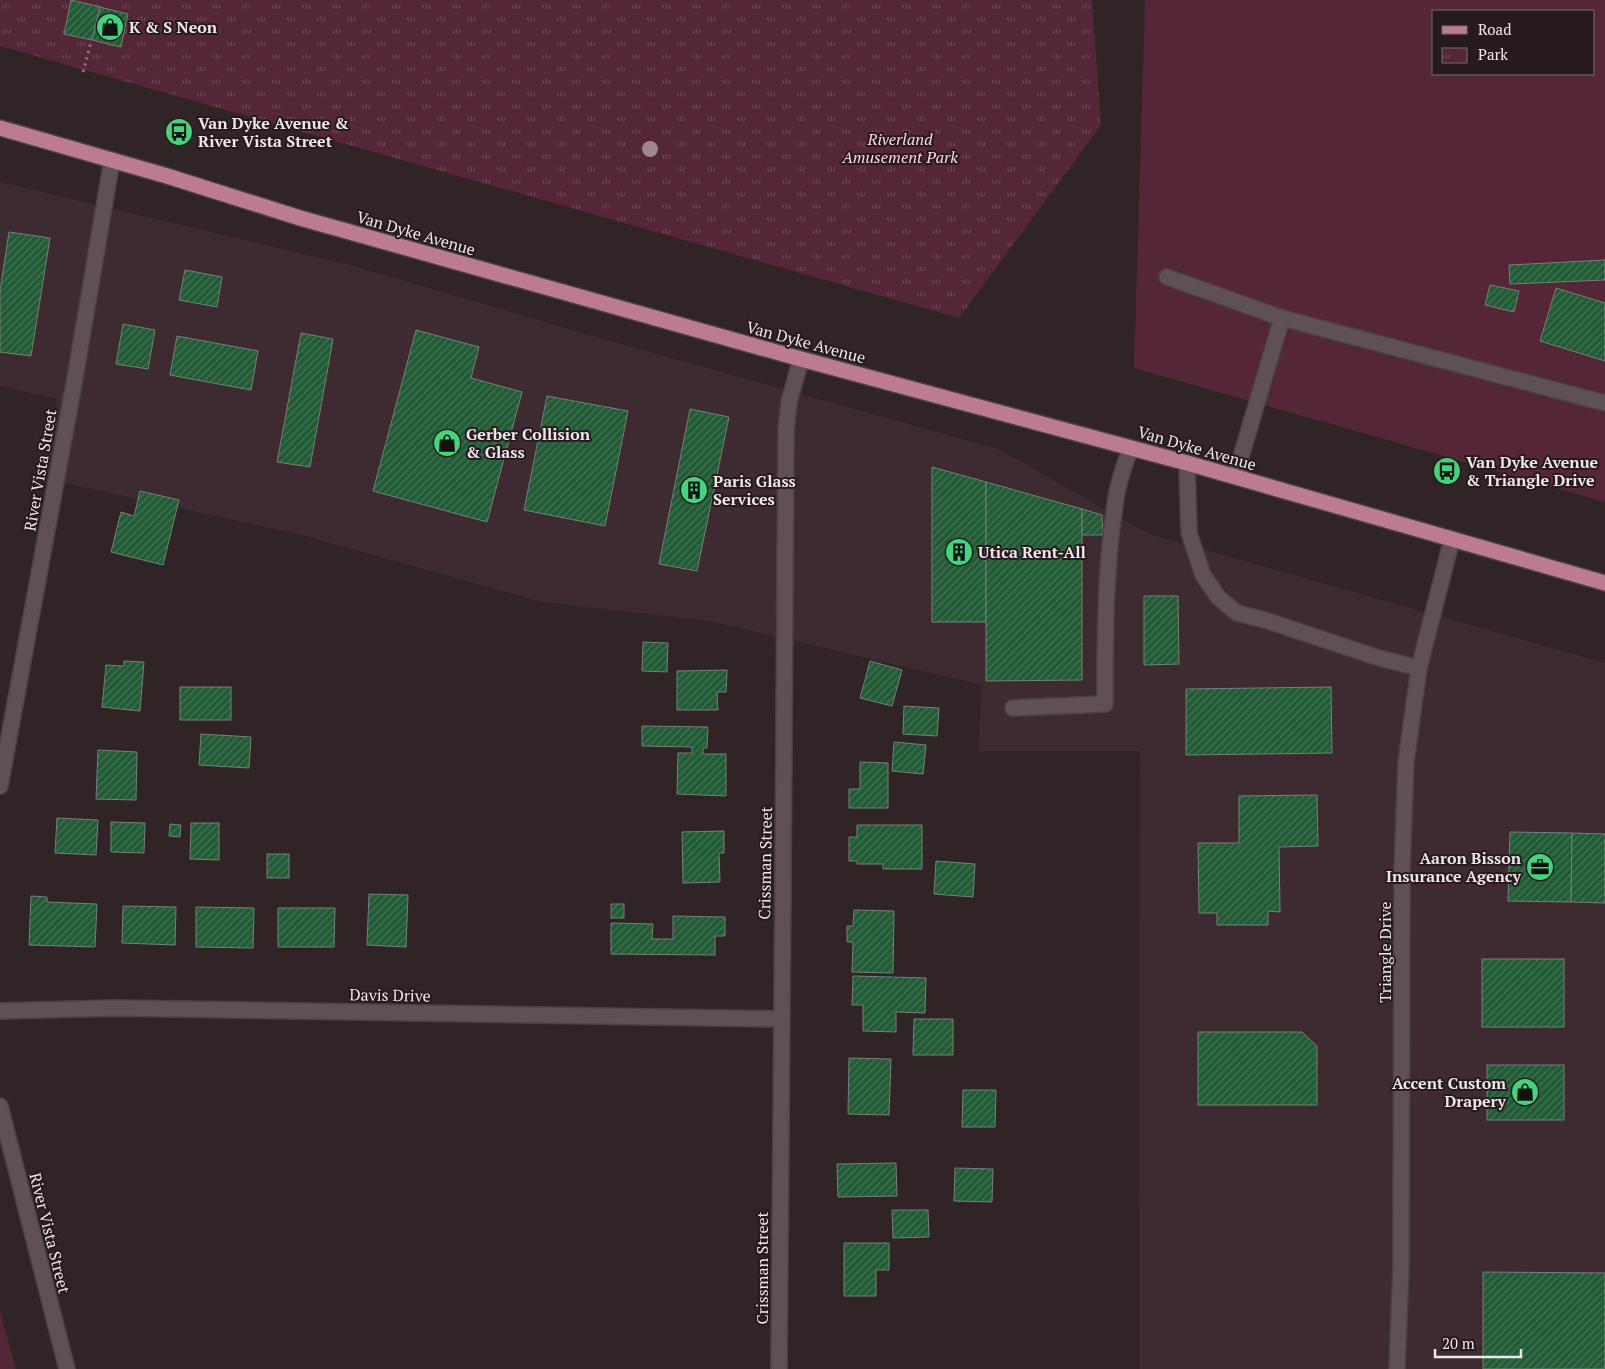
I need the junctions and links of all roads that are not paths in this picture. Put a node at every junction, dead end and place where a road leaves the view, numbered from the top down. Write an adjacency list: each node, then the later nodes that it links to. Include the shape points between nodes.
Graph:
1 (0, 128): 2 (main road, Van Dyke Avenue)
2 (112, 160): 5 (main road, Van Dyke Avenue, via 300,218); 14 (street, River Vista Street)
3 (1167, 277): 4 (street)
4 (1282, 318): 6 (street); 9 (street)
5 (800, 359): 7 (main road, Van Dyke Avenue); 16 (street, Crissman Street, via 789,402 786,431)
6 (1605, 403)
7 (1130, 448): 8 (main road, Van Dyke Avenue); 13 (street, via 1117,491 1111,542 1105,704)
8 (1187, 463): 9 (main road, Van Dyke Avenue); 12 (street, via 1188,533 1204,576 1218,597 1236,613)
9 (1235, 477): 10 (main road, Van Dyke Avenue)
10 (1452, 539): 11 (main road, Van Dyke Avenue); 12 (street, Triangle Drive)
11 (1605, 583)
12 (1419, 668): 20 (street, Triangle Drive, via 1403,809 1402,1266)
13 (1013, 708)
14 (0, 786)
15 (0, 1011): 16 (street, Davis Drive, via 114,1008)
16 (780, 1019): 19 (street, Crissman Street)
17 (0, 1106): 18 (street, River Vista Street)
18 (67, 1369)
19 (779, 1369)
20 (1397, 1369)

